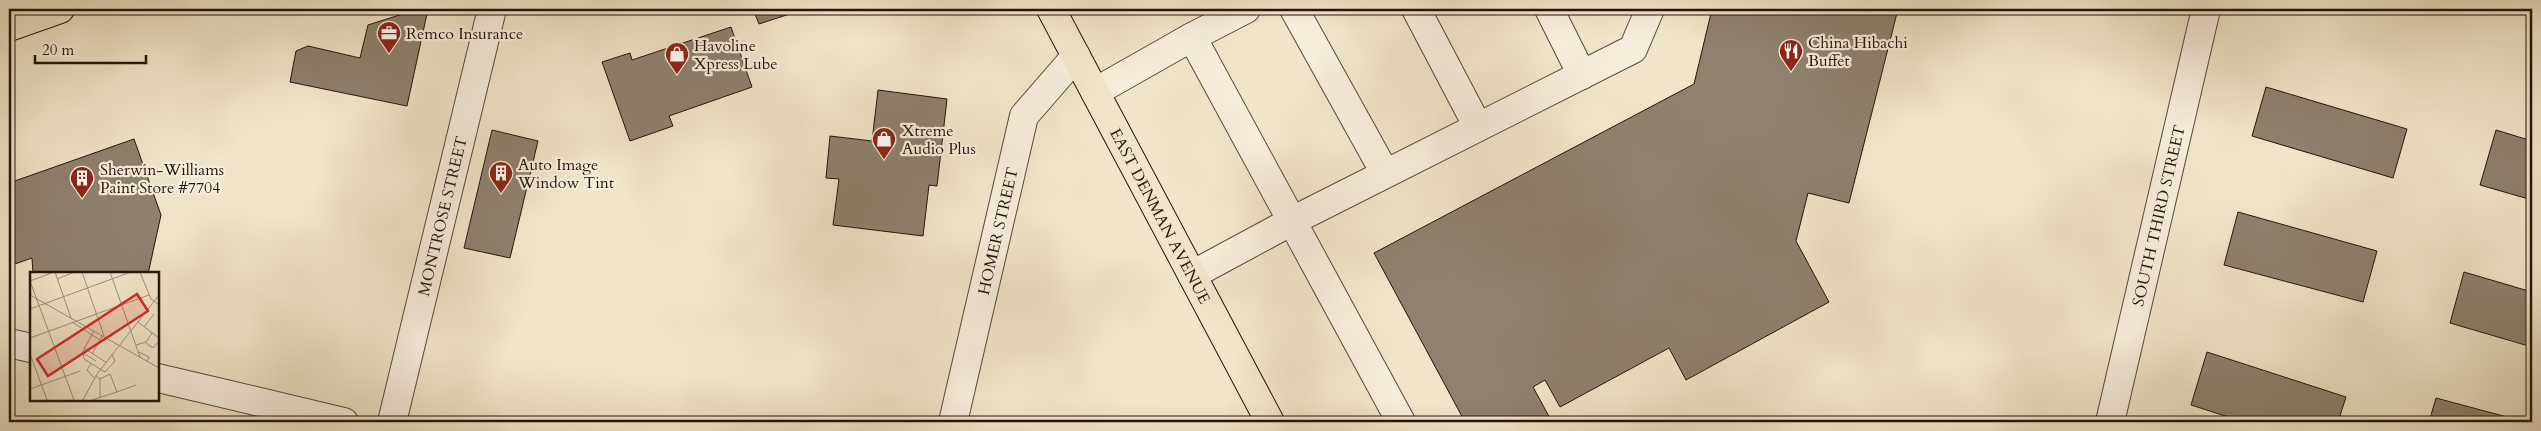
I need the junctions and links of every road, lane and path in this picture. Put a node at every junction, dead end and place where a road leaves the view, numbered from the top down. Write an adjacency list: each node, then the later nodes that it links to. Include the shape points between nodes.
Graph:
1 (60, 9): 10 (main road)
2 (492, 9): 23 (street, MONTROSE STREET)
3 (1051, 9): 12 (main road, EAST DENMAN AVENUE)
4 (1246, 9): 11 (street)
5 (1294, 9): 16 (street)
6 (1416, 9): 15 (street)
7 (1549, 9): 13 (street)
8 (1650, 9): 13 (street, via 1633,49)
9 (2206, 9): 27 (street, SOUTH THIRD STREET)
10 (22, 19)
11 (1192, 37): 14 (street); 17 (street)
12 (1076, 56): 14 (main road, EAST DENMAN AVENUE); 24 (street, HOMER STREET, via 1024,116)
13 (1582, 75): 15 (street)
14 (1095, 92): 18 (main road, EAST DENMAN AVENUE)
15 (1478, 126): 16 (street)
16 (1385, 174): 17 (street)
17 (1292, 221): 18 (street); 26 (street)
18 (1192, 275): 25 (main road, EAST DENMAN AVENUE)
19 (9, 342): 20 (street)
20 (30, 348)
21 (159, 378): 22 (street)
22 (344, 422)
23 (392, 422)
24 (953, 422)
25 (1270, 422)
26 (1401, 422)
27 (2110, 422)

